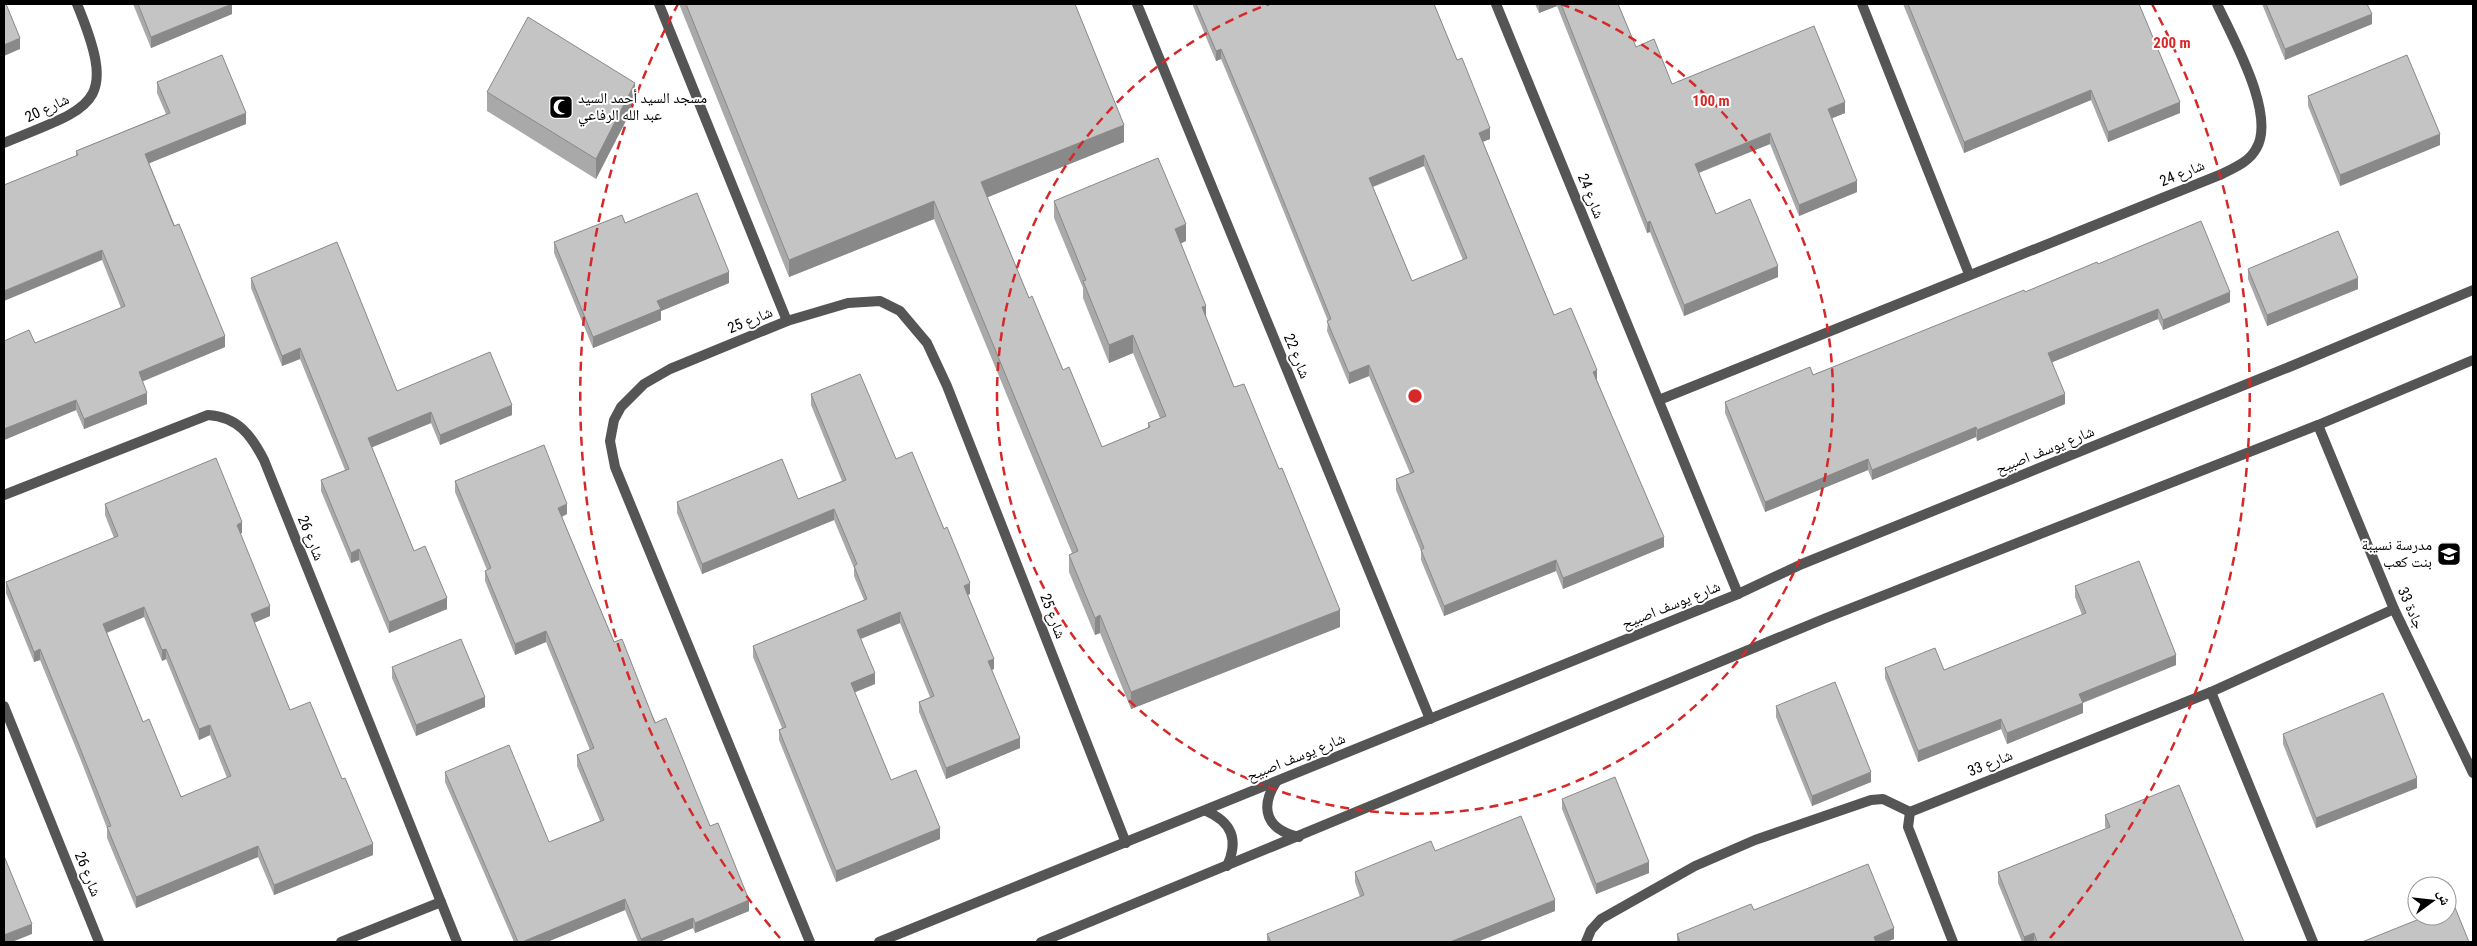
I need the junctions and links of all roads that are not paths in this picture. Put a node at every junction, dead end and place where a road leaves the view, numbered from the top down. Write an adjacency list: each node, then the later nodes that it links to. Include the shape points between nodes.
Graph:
1 (77, 4): 7 (street, شارع 20, via 96,59 95,90 84,105 68,117)
2 (659, 4): 10 (street)
3 (1137, 4): 19 (street, شارع 22)
4 (1496, 4): 12 (street, شارع 24)
5 (1862, 4): 8 (street)
6 (2218, 4): 8 (street, شارع 24, via 2259,104 2260,142 2251,156 2222,174)
7 (4, 143)
8 (1969, 274): 12 (street, شارع 24)
9 (2473, 290): 15 (street, شارع يوسف اصبيح, via 1802,564)
10 (787, 321): 25 (street, شارع 25, via 848,303 880,301 900,311 927,343 948,386); 31 (street, شارع 25, via 670,369 644,384 620,406 610,441 615,467)
11 (2473, 360): 13 (street)
12 (1659, 400): 15 (street, شارع 24)
13 (2318, 425): 16 (street, جادة 33); 24 (street, via 1826,618)
14 (4, 494): 27 (street, شارع 26, via 208,416 231,420 249,434 264,460)
15 (1738, 594): 19 (street, شارع يوسف اصبيح)
16 (2394, 609): 17 (street, شارع 33); 20 (street, جادة 33)
17 (2211, 692): 23 (street, شارع 33); 36 (street)
18 (4, 706): 28 (street, شارع 26)
19 (1430, 719): 21 (street, شارع يوسف اصبيح)
20 (2473, 774)
21 (1276, 782): 22 (street, شارع يوسف اصبيح); 24 (street, via 1268,795 1267,810 1273,823 1284,833)
22 (1206, 811): 25 (street, شارع يوسف اصبيح); 26 (street, via 1219,816 1233,840 1232,854)
23 (1910, 812): 34 (street, via 1891,801 1871,800 1754,840 1678,875 1601,918); 35 (street, via 1908,827)
24 (1299, 837): 26 (street)
25 (1126, 843): 32 (street, شارع يوسف اصبيح)
26 (1226, 866): 33 (street)
27 (441, 902): 29 (street); 30 (street, شارع 26)
28 (99, 942)
29 (341, 942)
30 (457, 942)
31 (810, 942)
32 (879, 942)
33 (1042, 942)
34 (1586, 942)
35 (1953, 942)
36 (2313, 942)

